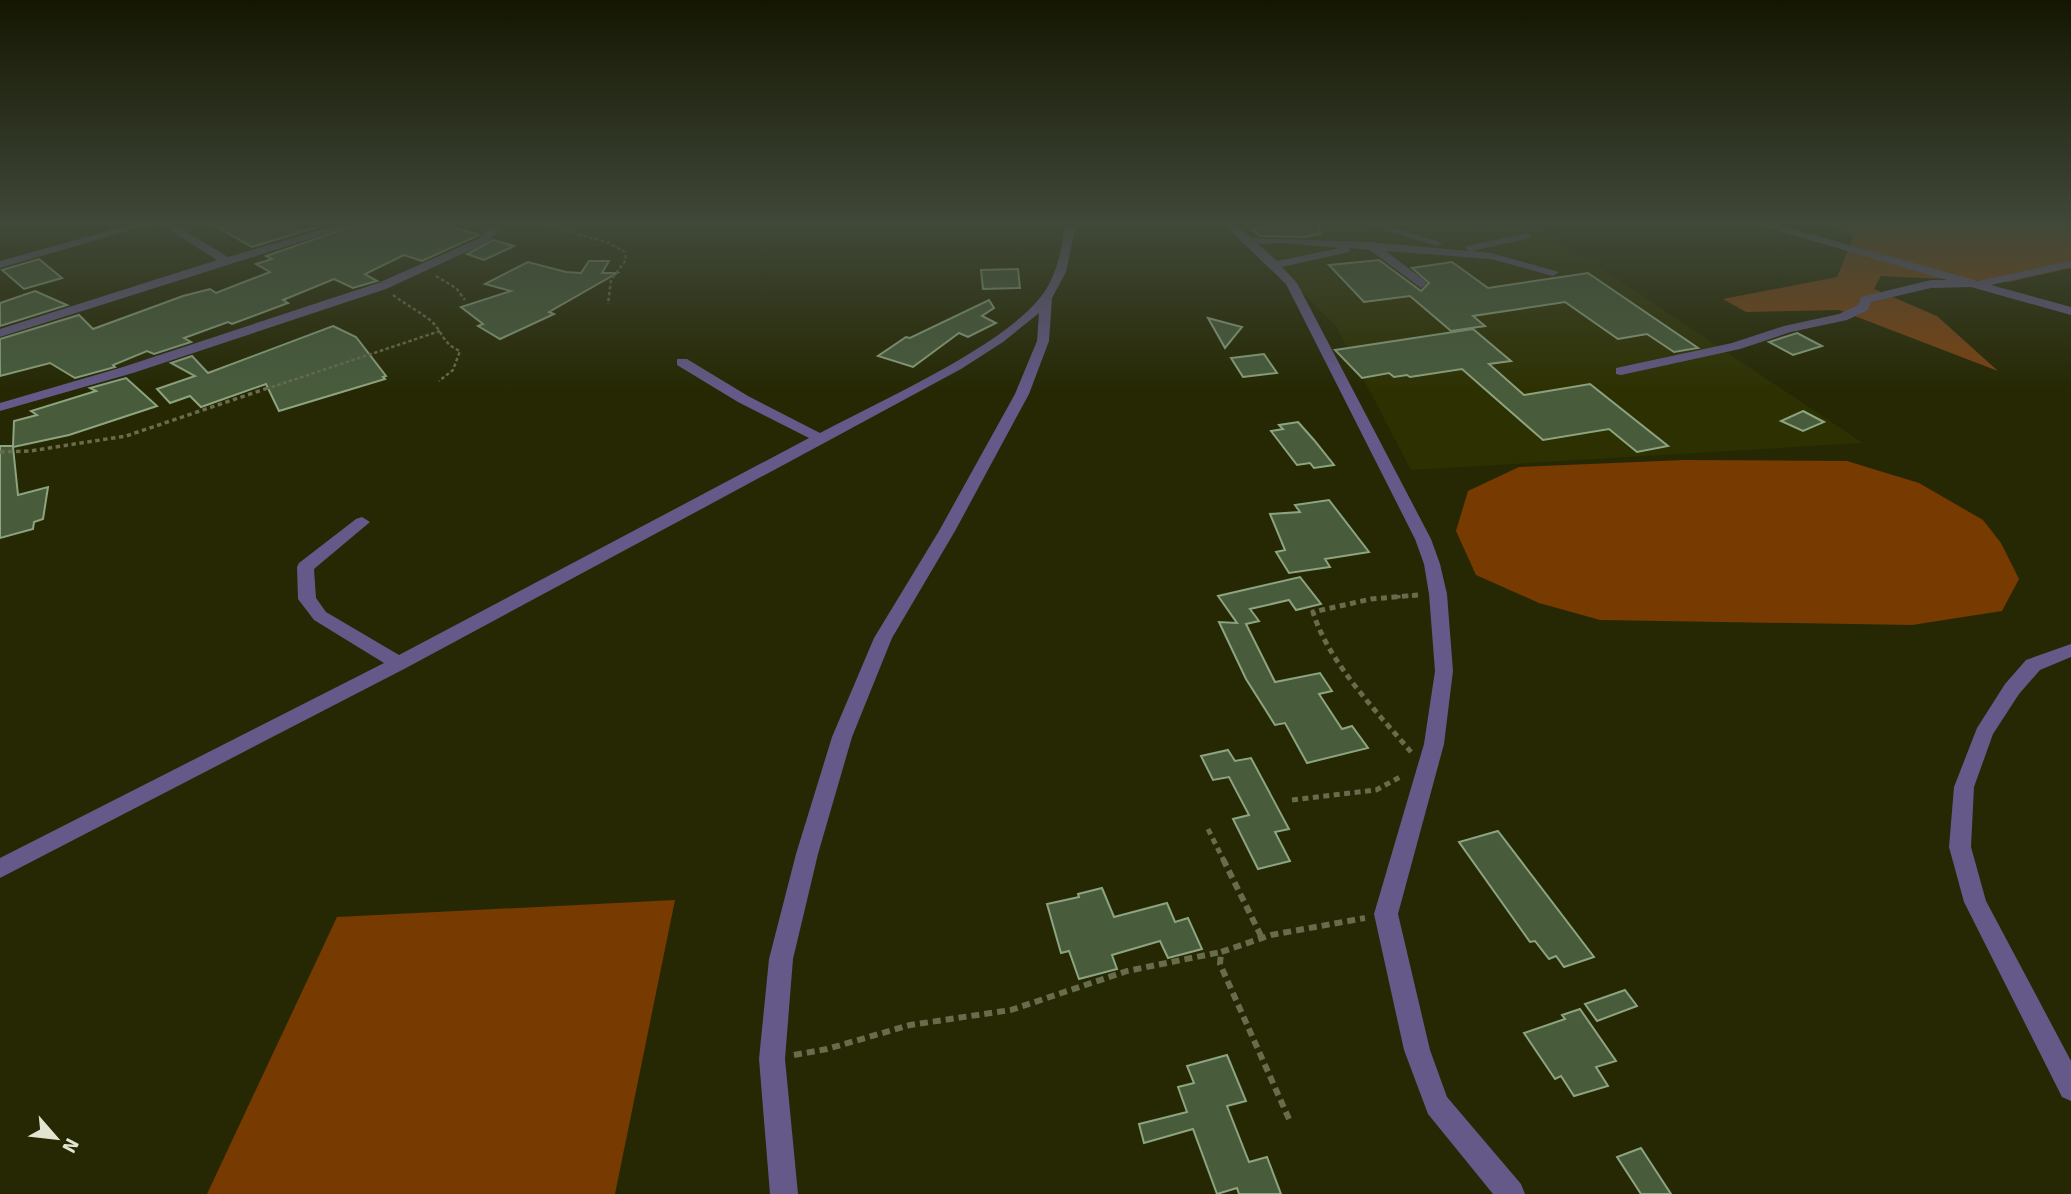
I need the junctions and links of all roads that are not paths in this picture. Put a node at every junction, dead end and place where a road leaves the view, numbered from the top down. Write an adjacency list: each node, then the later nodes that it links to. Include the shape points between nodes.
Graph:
1 (167, 280): 12 (street)
2 (397, 280): 15 (street, via 128,370)
3 (1057, 280): 10 (street)
4 (1289, 280): 23 (street, via 1432,564 1444,671 1434,744 1423,769 1386,914 1417,1050 1437,1105)
5 (1415, 280): 8 (street)
6 (1960, 280): 9 (street)
7 (1993, 280): 9 (street)
8 (1421, 284)
9 (1976, 284): 11 (street); 14 (street, via 1917,286 1865,300 1864,307 1843,317)
10 (1046, 298): 16 (street, via 982,350); 22 (street, via 1043,341 1022,394 883,638 842,737 807,854 781,958 772,1059)
11 (2071, 311)
12 (0, 333)
13 (682, 362): 16 (street)
14 (1621, 371)
15 (0, 407)
16 (821, 439): 19 (street)
17 (362, 522): 19 (street, via 305,567 307,600 320,616)
18 (2071, 650): 21 (street, via 2033,665 1984,733 1964,787 1960,847 1975,902)
19 (399, 663): 20 (street)
20 (0, 869)
21 (2071, 1088)
22 (784, 1194)
23 (1511, 1194)

